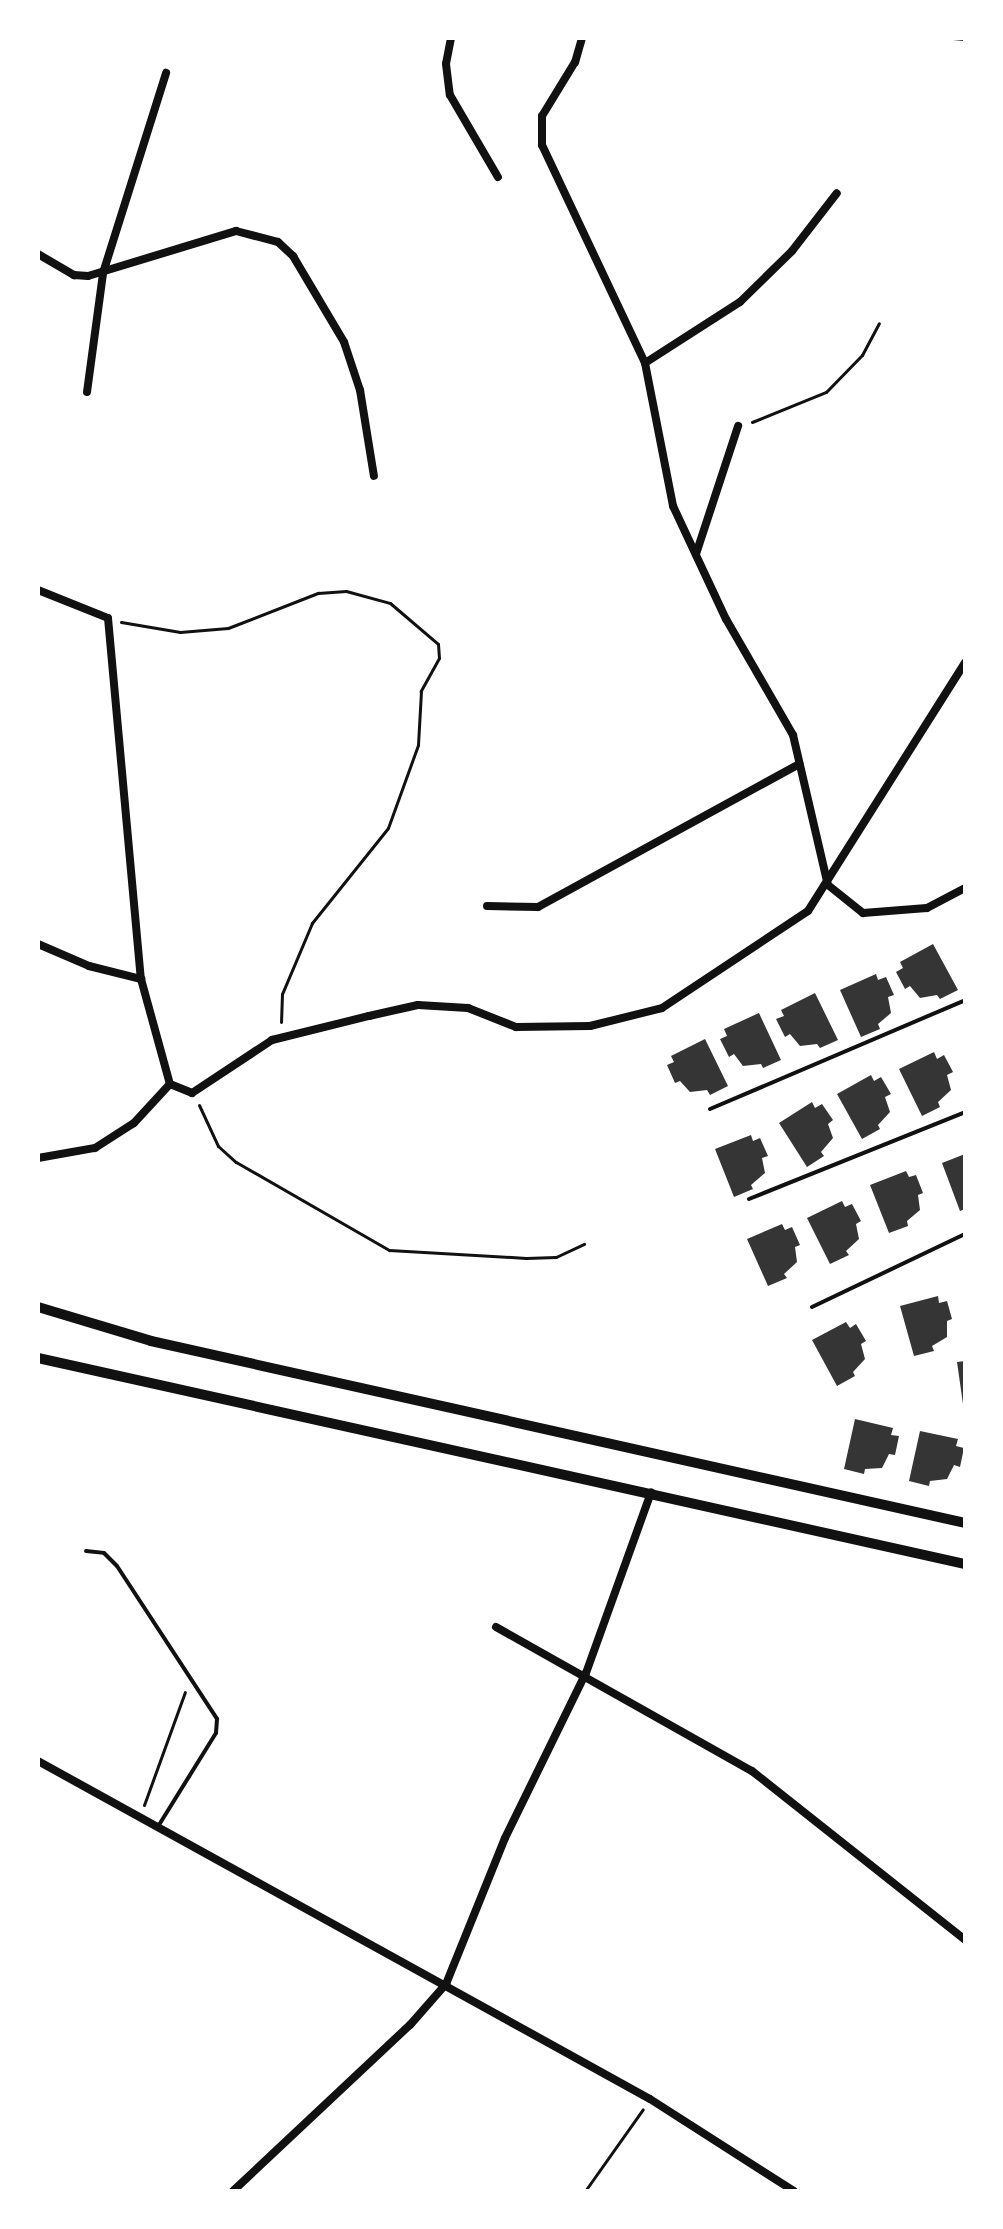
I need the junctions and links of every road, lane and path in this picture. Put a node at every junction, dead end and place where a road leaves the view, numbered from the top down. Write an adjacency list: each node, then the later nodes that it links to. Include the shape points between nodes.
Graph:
1 (451, 38): 6 (street, via 446,64 450,95)
2 (582, 38): 11 (street, via 575,62 542,116 542,145)
3 (953, 38): 4 (lane)
4 (965, 39)
5 (166, 73): 9 (street)
6 (498, 177)
7 (837, 193): 11 (street, via 792,251 740,302)
8 (38, 254): 9 (street, via 74,275)
9 (103, 273): 12 (street); 14 (street, via 236,231 258,233 286,248 350,356)
10 (879, 323): 13 (path, via 862,355 826,392 797,408)
11 (645, 363): 15 (street, via 673,506)
12 (87, 392)
13 (738, 426): 15 (street)
14 (374, 476)
15 (696, 554): 19 (street, via 726,619 793,735)
16 (38, 590): 17 (street)
17 (108, 618): 24 (street); 26 (path, via 155,630 204,631 252,621 318,593 346,591 390,603 438,644 439,658 421,691 418,745 393,816 374,851 330,895 312,923 282,994)
18 (965, 663): 20 (street)
19 (799, 764): 20 (street); 22 (street, via 538,907)
20 (828, 885): 21 (street, via 863,913 927,908); 26 (street, via 808,911 662,1008 590,1026 516,1027 468,1008 418,1005)
21 (965, 888)
22 (487, 906)
23 (38, 944): 24 (street, via 89,966)
24 (141, 979): 27 (street)
25 (965, 1000): 29 (lane)
26 (284, 1037): 28 (street)
27 (170, 1084): 28 (street); 31 (street, via 117,1136 95,1148)
28 (192, 1093): 34 (path, via 218,1146 236,1162 389,1250 526,1258 556,1257)
29 (710, 1109)
30 (965, 1112): 32 (lane)
31 (38, 1158)
32 (749, 1199)
33 (965, 1234): 36 (lane)
34 (584, 1244)
35 (38, 1307): 39 (street, via 167,1344)
36 (812, 1307)
37 (38, 1358): 38 (street)
38 (651, 1492): 41 (street); 43 (street)
39 (965, 1523)
40 (86, 1551): 44 (lane, via 104,1553 117,1566)
41 (965, 1564)
42 (496, 1627): 43 (street)
43 (586, 1673): 48 (street, via 752,1771); 49 (street, via 505,1838)
44 (195, 1683): 46 (path, via 176,1707 161,1768); 47 (lane, via 218,1726)
45 (38, 1761): 46 (street)
46 (138, 1815): 47 (street)
47 (159, 1825): 49 (street)
48 (965, 1940)
49 (446, 1984): 50 (street); 51 (street, via 423,2014)
50 (650, 2099): 52 (path); 53 (street)
51 (233, 2191)
52 (585, 2191)
53 (794, 2191)

